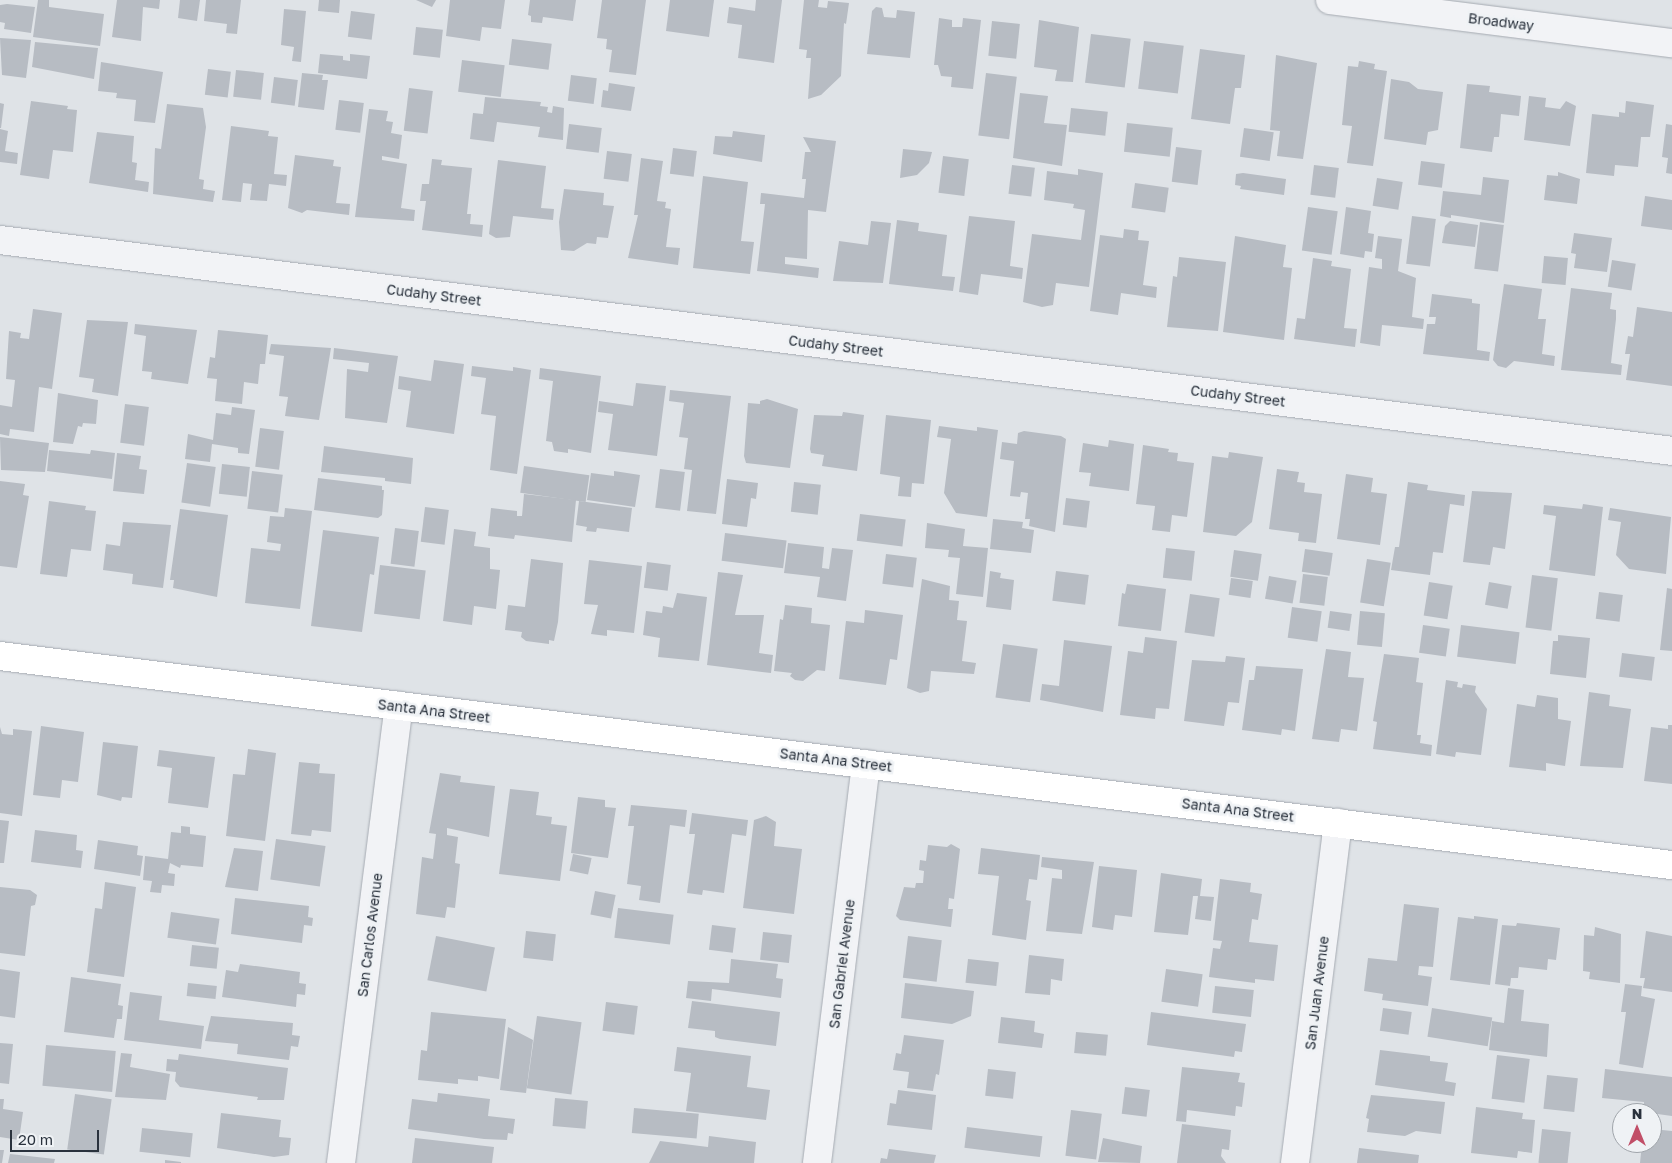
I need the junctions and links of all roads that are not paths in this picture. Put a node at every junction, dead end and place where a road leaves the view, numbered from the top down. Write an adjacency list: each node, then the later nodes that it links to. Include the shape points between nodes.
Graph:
1 (1330, 0): 2 (street, Broadway)
2 (1672, 43)
3 (0, 240): 4 (street, Cudahy Street)
4 (1672, 451)
5 (0, 656): 6 (street, Santa Ana Street)
6 (399, 706): 7 (street, Santa Ana Street); 10 (street, San Carlos Avenue)
7 (866, 764): 8 (street, Santa Ana Street); 11 (street, San Gabriel Avenue)
8 (1338, 822): 9 (street, Santa Ana Street); 12 (street, San Juan Avenue)
9 (1672, 865)
10 (341, 1163)
11 (817, 1163)
12 (1295, 1163)

